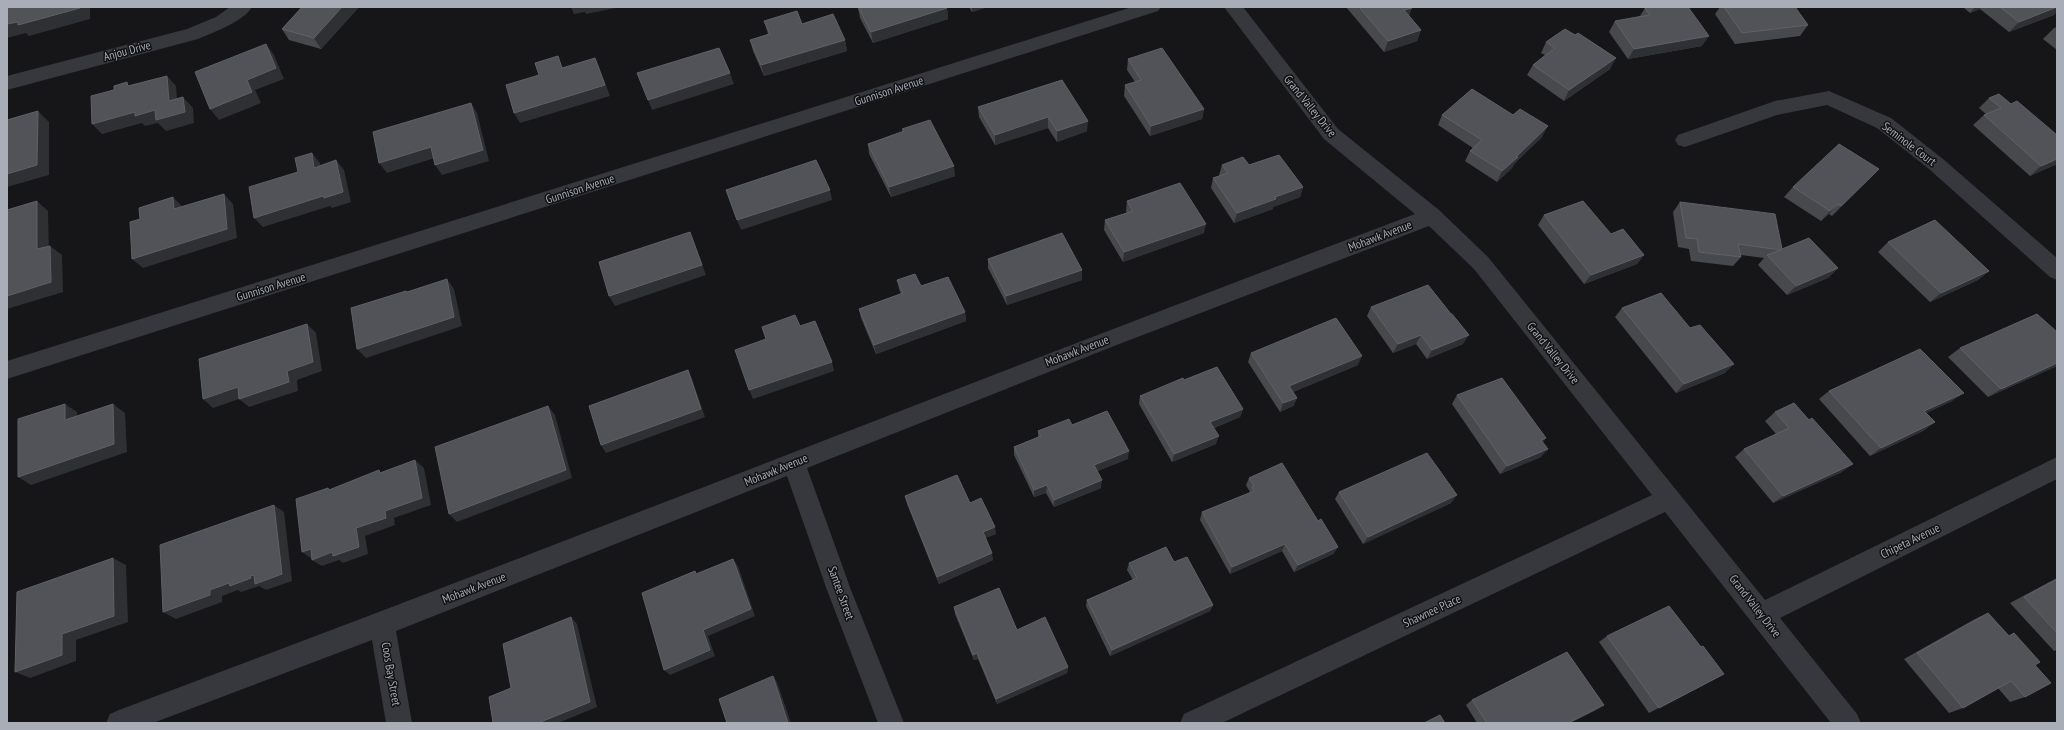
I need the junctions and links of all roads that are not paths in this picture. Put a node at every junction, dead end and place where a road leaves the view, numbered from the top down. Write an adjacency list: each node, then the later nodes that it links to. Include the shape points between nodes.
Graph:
1 (243, 7): 4 (street, Anjou Drive, via 222,21 192,34)
2 (1152, 7): 8 (street, Gunnison Avenue)
3 (1233, 7): 6 (street, Grand Valley Drive, via 1331,134)
4 (7, 83)
5 (1685, 140): 7 (street, Seminole Court, via 1775,108 1828,98 1884,123 1936,164)
6 (1432, 216): 9 (street, Mohawk Avenue, via 1106,340); 11 (street, Grand Valley Drive, via 1481,263)
7 (2057, 271)
8 (7, 370)
9 (794, 463): 13 (street, Mohawk Avenue); 16 (street, Santee Street, via 839,590)
10 (2057, 467): 12 (street, Chipeta Avenue)
11 (1670, 498): 12 (street, Grand Valley Drive); 17 (street, Shawnee Place)
12 (1762, 614): 18 (street, Grand Valley Drive)
13 (382, 624): 14 (street, Mohawk Avenue); 15 (street, Coos Bay Street)
14 (119, 723)
15 (399, 723)
16 (891, 723)
17 (1193, 723)
18 (1848, 723)

